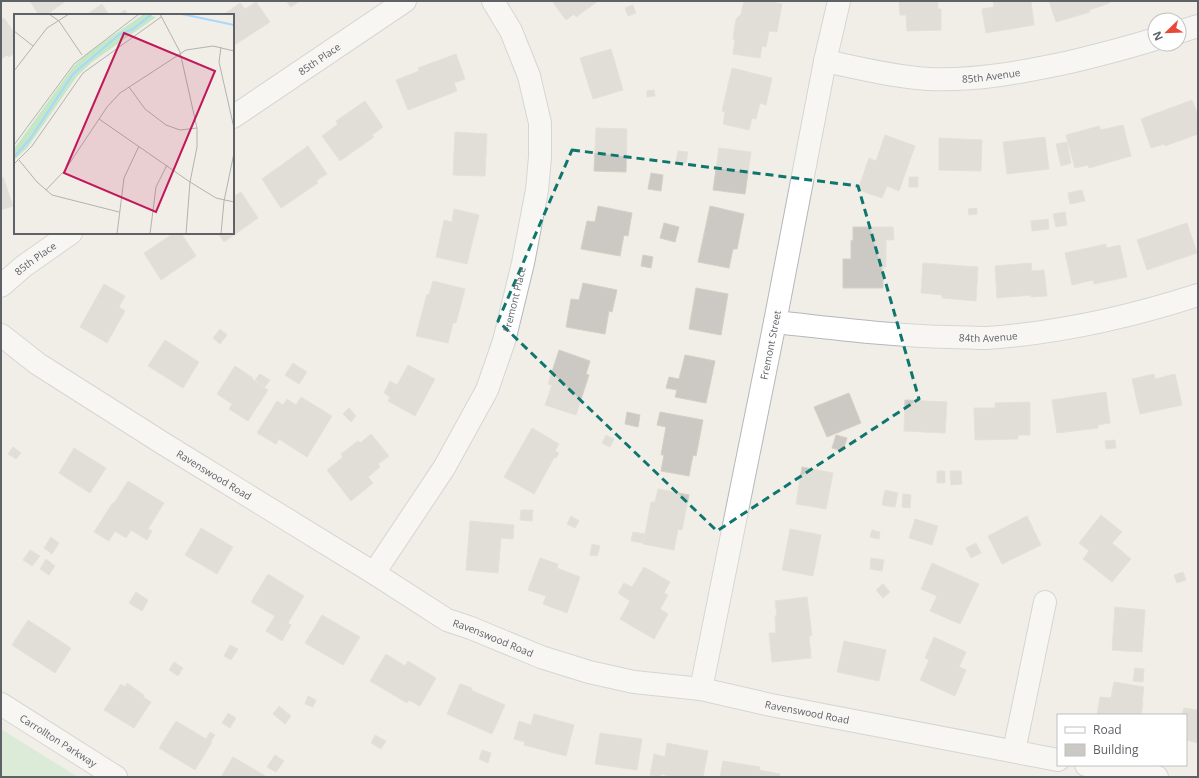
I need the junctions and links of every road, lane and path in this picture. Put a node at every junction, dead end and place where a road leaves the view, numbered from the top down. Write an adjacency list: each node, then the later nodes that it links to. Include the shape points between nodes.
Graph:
1 (405, 1): 8 (street, 85th Place)
2 (492, 1): 14 (street, Fremont Place, via 511,30 529,76 540,123 537,190 523,264 504,341 487,390 444,468)
3 (839, 1): 7 (street, Fremont Street)
4 (1198, 26): 5 (street)
5 (1187, 29)
6 (1147, 43): 7 (street, 85th Avenue, via 1014,74 971,79 928,79)
7 (824, 61): 12 (street, Fremont Street)
8 (234, 116)
9 (70, 234): 10 (street, 85th Place, via 24,266)
10 (1, 286)
11 (1198, 295): 12 (street, 84th Avenue, via 1101,322 986,338 917,337)
12 (775, 322): 16 (street, Fremont Street)
13 (1, 335): 14 (street, Ravenswood Road, via 38,364)
14 (374, 573): 16 (street, Ravenswood Road, via 447,620 541,657 589,672 634,682)
15 (1045, 602): 18 (street)
16 (701, 689): 18 (street, Ravenswood Road, via 771,705)
17 (1, 704): 21 (street, Carrollton Parkway)
18 (1014, 751): 19 (street, Ravenswood Road)
19 (1057, 760)
20 (1092, 766): 22 (street)
21 (116, 777)
22 (1157, 777)

